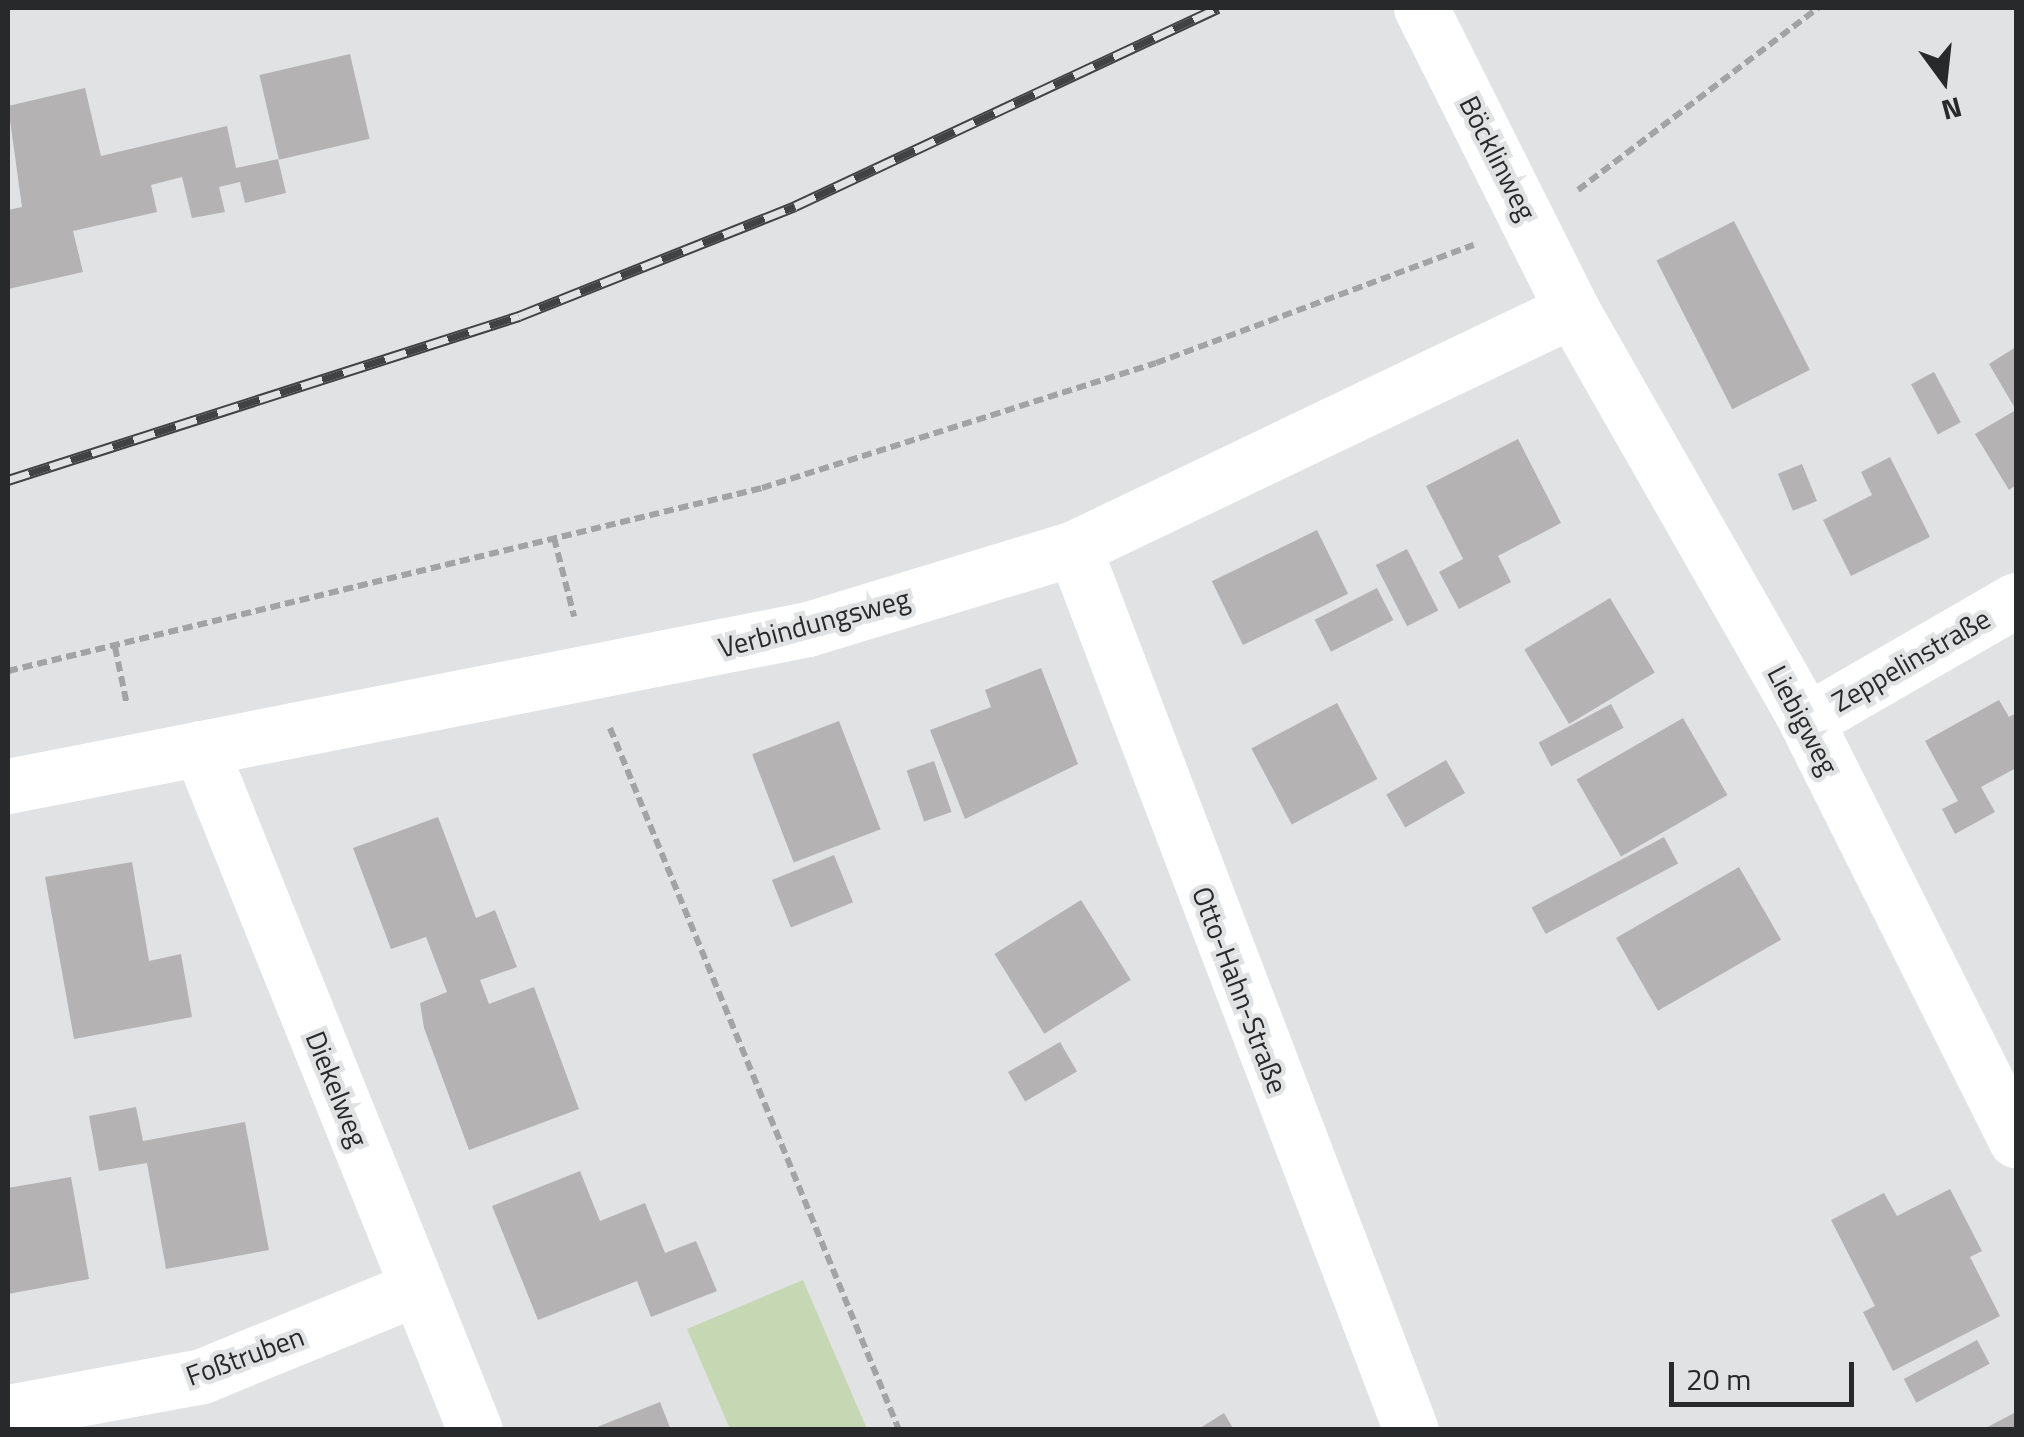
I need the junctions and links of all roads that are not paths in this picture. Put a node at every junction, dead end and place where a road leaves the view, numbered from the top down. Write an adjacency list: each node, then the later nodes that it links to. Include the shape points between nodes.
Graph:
1 (1421, 8): 2 (street, Böcklinweg)
2 (1572, 310): 3 (street, Verbindungsweg); 5 (street, Liebigweg)
3 (1074, 548): 6 (street, Verbindungsweg, via 808,629); 12 (street, Otto-Hahn-Straße)
4 (2016, 600): 5 (street, Zeppelinstraße)
5 (1806, 720): 8 (street, Liebigweg)
6 (200, 748): 7 (street, Verbindungsweg); 9 (street, Diekelweg)
7 (8, 786)
8 (2016, 1140)
9 (417, 1288): 10 (street, Foßtruben, via 202,1376); 11 (street, Diekelweg)
10 (8, 1412)
11 (475, 1430)
12 (1411, 1430)

